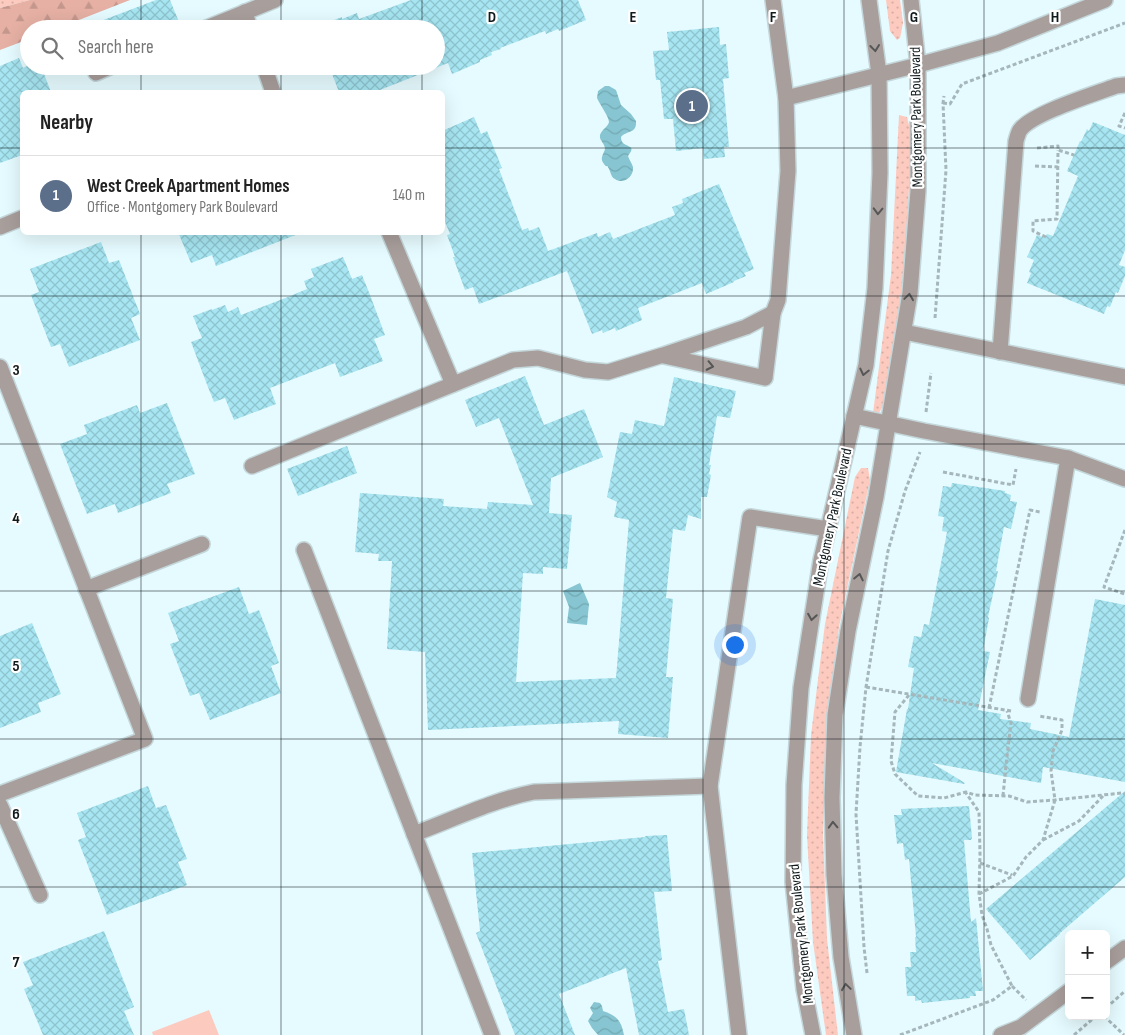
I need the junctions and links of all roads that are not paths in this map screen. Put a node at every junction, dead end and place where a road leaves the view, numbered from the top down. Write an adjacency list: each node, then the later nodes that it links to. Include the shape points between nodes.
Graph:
1 (275, 0): 6 (street)
2 (773, 0): 14 (street)
3 (869, 0): 10 (street, Montgomery Park Boulevard, one-way to 10)
4 (911, 0): 9 (street, Montgomery Park Boulevard)
5 (1105, 0): 9 (street, via 998,43)
6 (245, 12): 7 (street); 8 (street)
7 (226, 20)
8 (247, 20)
9 (918, 65): 10 (street); 19 (street, Montgomery Park Boulevard, one-way to 9, via 918,191)
10 (879, 74): 14 (street); 25 (street, Montgomery Park Boulevard, one-way to 25, via 880,173 875,288 866,365)
11 (267, 75): 13 (street)
12 (1125, 85): 20 (street, via 1041,114 1019,130)
13 (272, 90)
14 (786, 98): 18 (street, via 788,170 778,300)
15 (20, 219): 16 (street)
16 (0, 227)
17 (390, 235): 24 (street)
18 (773, 313): 21 (street, via 746,327); 21 (street, one-way to 18, via 765,378)
19 (904, 332): 20 (street); 26 (street, Montgomery Park Boulevard)
20 (1000, 352): 23 (street)
21 (662, 356): 24 (street, via 608,372 585,370 538,358 513,360)
22 (0, 367): 33 (street)
23 (1125, 377)
24 (453, 384): 28 (street)
25 (854, 416): 26 (street); 30 (street, Montgomery Park Boulevard)
26 (888, 424): 27 (street); 46 (street, Montgomery Park Boulevard, one-way to 26, via 834,875 835,715)
27 (1068, 458): 29 (street); 34 (street)
28 (252, 466)
29 (1125, 479)
30 (828, 529): 35 (street, via 750,517); 45 (street, Montgomery Park Boulevard, one-way to 45, via 801,688 794,785 793,882 804,989)
31 (202, 544): 33 (street)
32 (304, 550): 38 (street)
33 (86, 589): 36 (street, via 145,739)
34 (1028, 699)
35 (710, 786): 38 (street, via 534,792 505,799); 44 (street)
36 (0, 794)
37 (0, 805): 39 (street)
38 (414, 834): 43 (street)
39 (40, 895)
40 (1125, 948): 41 (street)
41 (1110, 959)
42 (1065, 994): 47 (street, via 1021,1027)
43 (492, 1035)
44 (739, 1035)
45 (813, 1035)
46 (854, 1035)
47 (1001, 1035)

